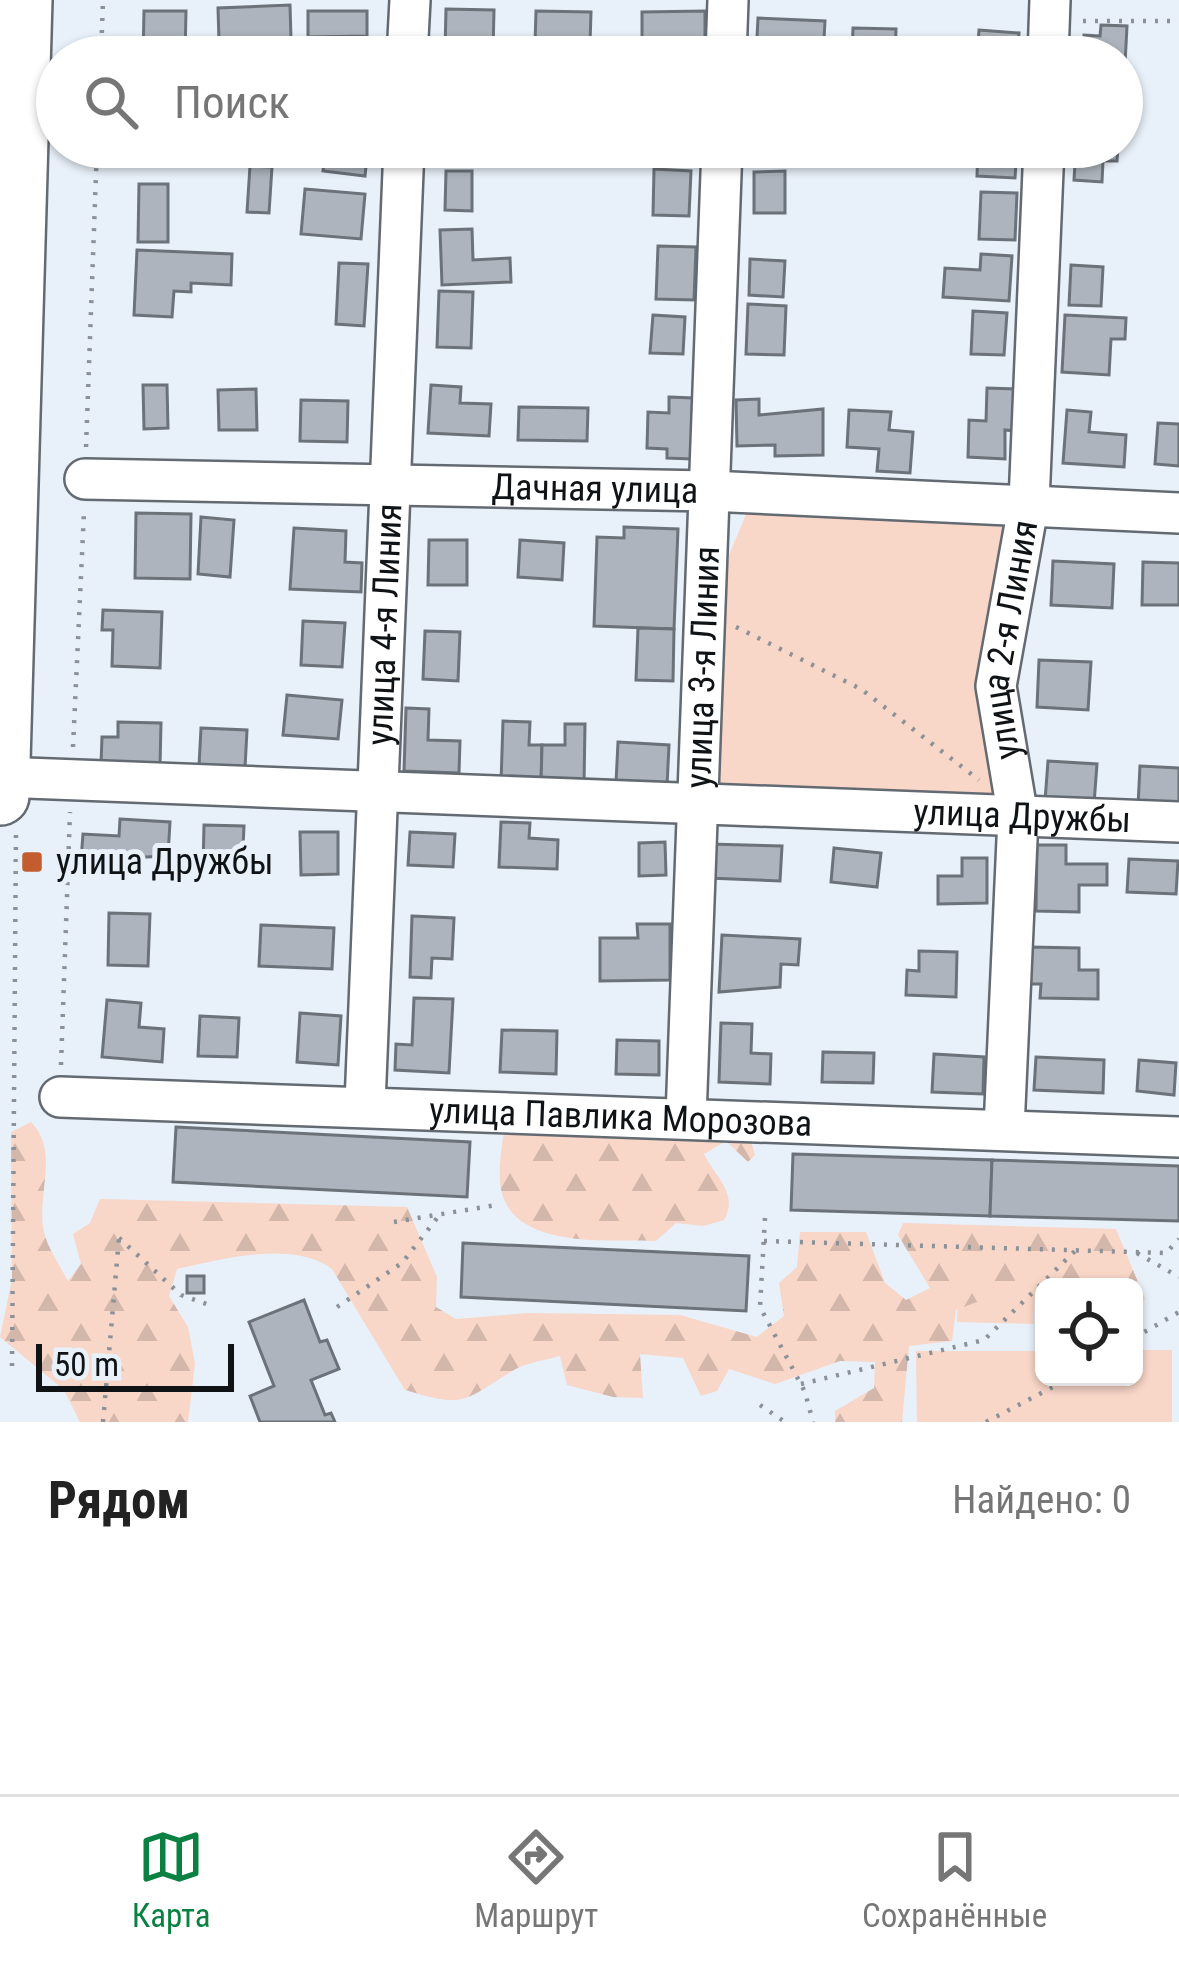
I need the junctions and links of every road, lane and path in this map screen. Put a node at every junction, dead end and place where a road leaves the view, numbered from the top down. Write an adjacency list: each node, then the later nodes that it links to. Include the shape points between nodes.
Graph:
1 (23, 0): 20 (highway)
2 (103, 0): 7 (path)
3 (410, 0): 8 (street)
4 (728, 0): 9 (street)
5 (1179, 21): 6 (path)
6 (1049, 26)
7 (102, 36)
8 (408, 36)
9 (727, 36)
10 (403, 168): 14 (street, улица 4-я Линия)
11 (721, 168): 15 (street, улица 3-я Линия)
12 (1043, 168): 16 (street, улица 2-я Линия)
13 (85, 479): 14 (street, Дачная улица)
14 (390, 482): 15 (street, Дачная улица); 21 (street, улица 4-я Линия)
15 (710, 491): 16 (street, Дачная улица); 18 (street, улица 3-я Линия)
16 (1029, 502): 17 (street, Дачная улица); 23 (street, улица 2-я Линия, via 996,686)
17 (1179, 513)
18 (704, 611): 22 (street, улица 3-я Линия); 23 (path, via 861,688)
19 (71, 780): 20 (street, улица Дружбы); 21 (street, улица Дружбы); 25 (path)
20 (6, 784): 43 (path)
21 (379, 790): 22 (street, улица Дружбы); 26 (street, улица 4-я Линия)
22 (698, 803): 23 (street, улица Дружбы); 27 (street, улица 3-я Линия)
23 (1016, 813): 24 (street, улица Дружбы); 28 (street, улица 2-я Линия)
24 (1179, 822)
25 (60, 1096): 26 (street, улица Павлика Морозова)
26 (365, 1104): 27 (street, улица Павлика Морозова)
27 (686, 1117): 28 (street, улица Павлика Морозова)
28 (1004, 1130): 29 (street, улица Павлика Морозова)
29 (1179, 1137)
30 (496, 1205): 31 (path)
31 (441, 1213): 33 (path); 40 (path, via 402,1263)
32 (765, 1218): 35 (path)
33 (394, 1222)
34 (1179, 1239): 37 (path, via 1166,1253)
35 (764, 1241): 36 (path); 44 (path, via 760,1307)
36 (1076, 1250): 37 (path); 44 (path, via 984,1340)
37 (1136, 1252): 38 (path)
38 (1179, 1277)
39 (212, 1306): 47 (path, via 181,1294 119,1238)
40 (337, 1307)
41 (1179, 1312): 42 (path)
42 (1143, 1333)
43 (13, 1366)
44 (801, 1384): 49 (path)
45 (1055, 1386): 50 (path)
46 (760, 1405): 48 (path)
47 (103, 1422)
48 (785, 1422)
49 (813, 1422)
50 (986, 1422)

